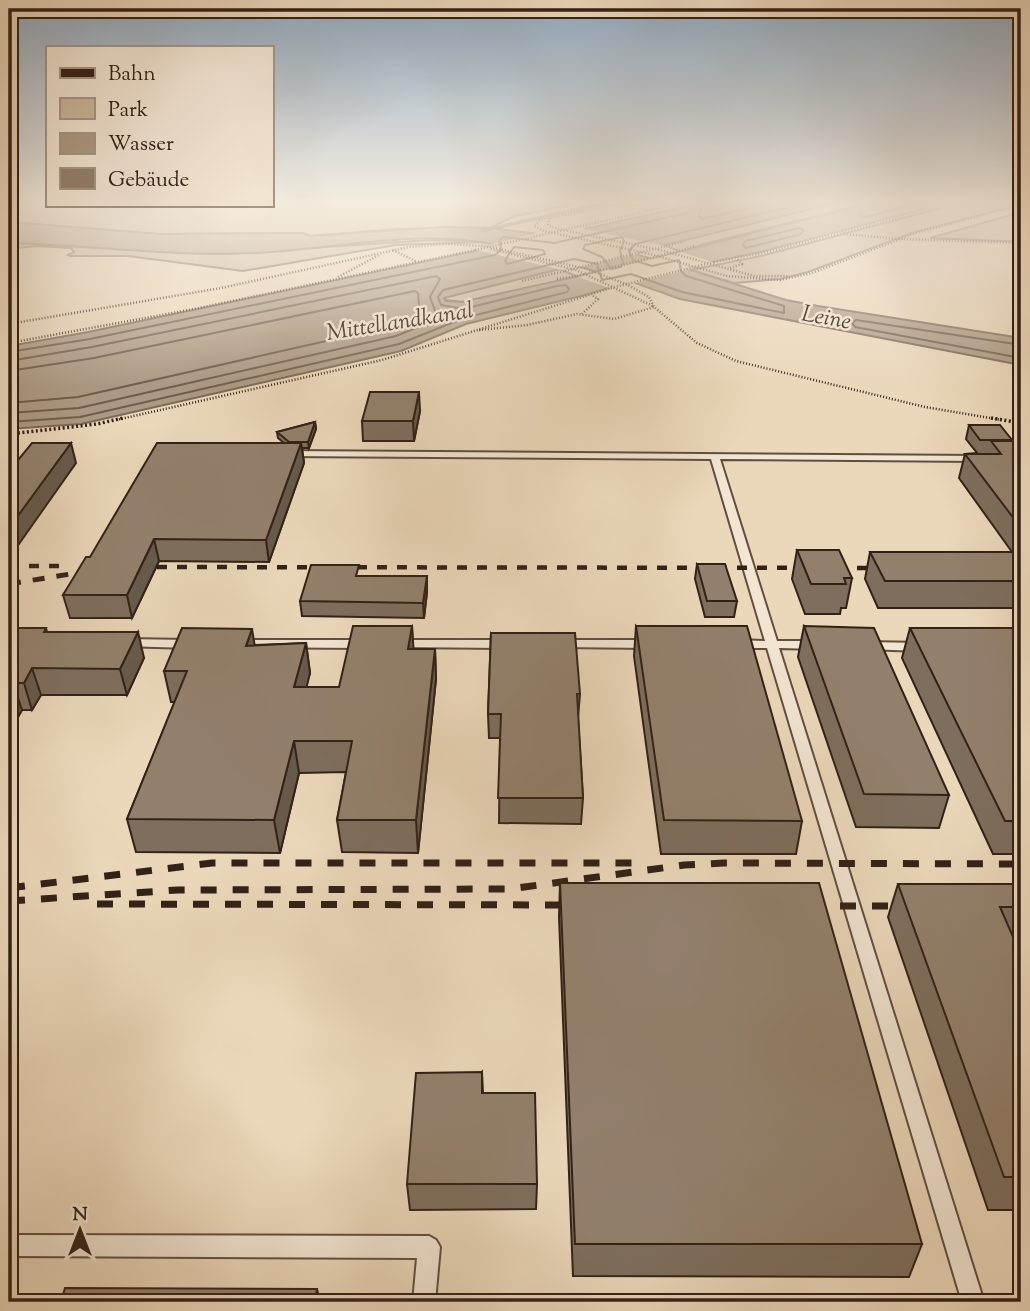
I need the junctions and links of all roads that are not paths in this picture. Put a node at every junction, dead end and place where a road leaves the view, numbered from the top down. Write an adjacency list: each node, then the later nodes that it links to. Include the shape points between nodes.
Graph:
1 (271, 454): 2 (lane)
2 (715, 457): 3 (lane); 11 (lane)
3 (993, 458)
4 (106, 643): 5 (lane)
5 (203, 644)
6 (231, 644): 7 (lane)
7 (522, 644)
8 (550, 644): 9 (lane)
9 (661, 644)
10 (717, 644): 11 (lane)
11 (772, 644): 12 (lane); 17 (lane)
12 (828, 645)
13 (855, 646): 14 (lane)
14 (938, 647)
15 (9, 1245): 16 (lane, via 429,1247)
16 (424, 1302)
17 (973, 1302)

